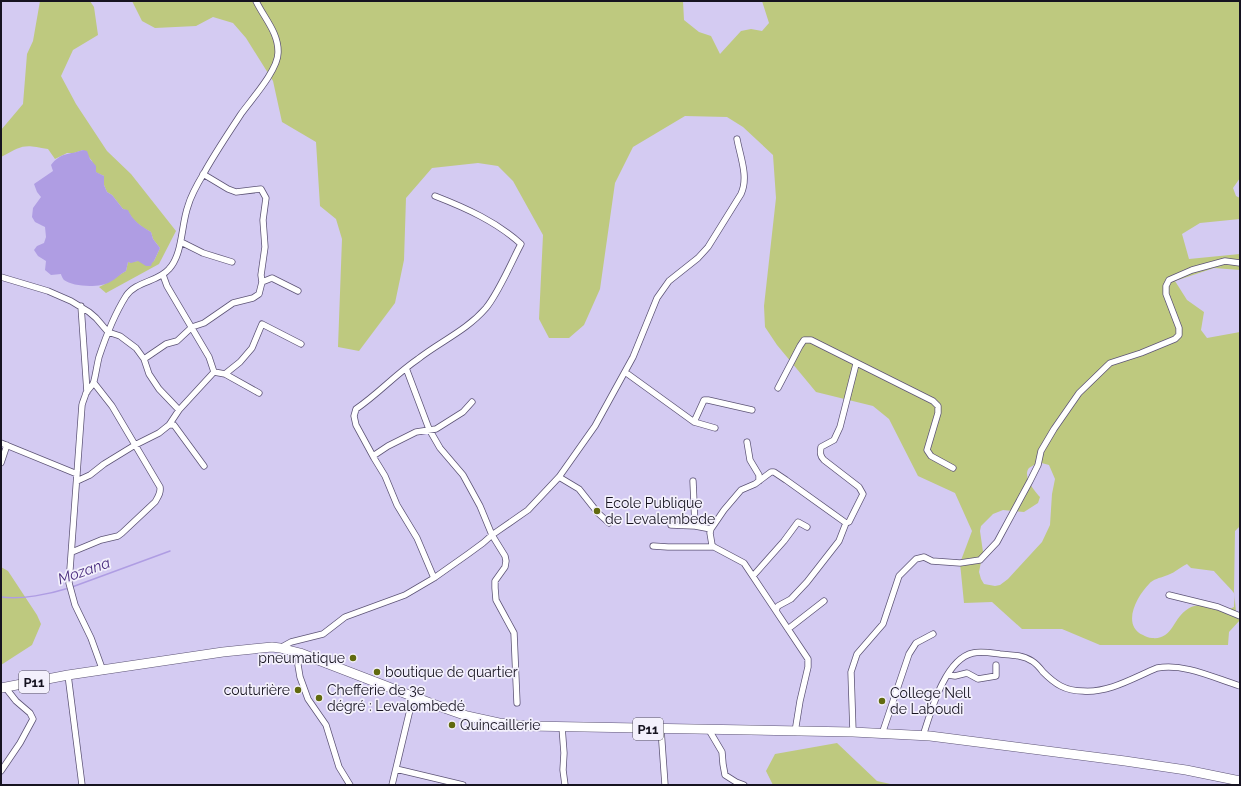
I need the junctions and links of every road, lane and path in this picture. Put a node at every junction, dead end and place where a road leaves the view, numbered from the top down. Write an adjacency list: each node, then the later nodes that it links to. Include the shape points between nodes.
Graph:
1 (256, 1): 3 (street, via 276,37 276,63)
2 (737, 139): 20 (street, via 745,178 741,194 708,247 669,281 658,298)
3 (203, 174): 5 (street, via 188,205); 10 (street, via 236,192 261,189 266,198)
4 (435, 196): 18 (street, via 480,216 521,244 494,295 474,320 464,330)
5 (181, 242): 6 (street, via 203,253); 8 (street, via 176,258)
6 (232, 262)
7 (1240, 263): 77 (street, via 1225,261 1192,270 1169,280 1166,294 1179,328 1179,335 1141,353 1110,363 1079,393 1054,429 997,542 980,560 960,563 932,561 924,557 916,559 899,576 882,624 857,654 853,663)
8 (163, 275): 13 (street); 14 (street, via 138,286 127,295)
9 (1, 278): 12 (street, via 48,290)
10 (262, 282): 11 (street, via 272,278); 13 (street, via 259,294 253,298 233,303)
11 (298, 291)
12 (81, 306): 14 (street); 24 (street)
13 (192, 328): 16 (street, via 177,341 166,344); 19 (street, via 209,357)
14 (108, 332): 16 (street, via 120,336 136,348); 22 (street, via 99,357)
15 (301, 344): 21 (street, via 262,324 252,348)
16 (144, 359): 27 (street, via 149,374)
17 (856, 364): 23 (street, via 811,340 804,340); 39 (street, via 933,401 938,406 927,450 931,456); 46 (street, via 840,427 834,440 821,447 820,451 824,460 863,494 849,522)
18 (406, 368): 32 (street); 36 (street, via 356,409 356,424)
19 (214, 372): 21 (street); 27 (street)
20 (625, 372): 29 (street); 41 (street, via 589,437)
21 (225, 374): 25 (street)
22 (94, 383): 24 (street); 35 (street, via 112,406)
23 (778, 388)
24 (87, 392): 40 (street, via 82,405)
25 (259, 393)
26 (472, 402): 32 (street, via 456,418)
27 (179, 410): 30 (street)
28 (752, 410): 29 (street, via 704,400)
29 (694, 422): 31 (street)
30 (169, 426): 35 (street); 38 (street, via 177,428)
31 (715, 428)
32 (430, 431): 36 (street, via 416,432); 51 (street, via 462,475 480,506)
33 (747, 442): 43 (street, via 750,460 759,475)
34 (4, 444): 37 (street); 40 (street)
35 (135, 445): 42 (street); 54 (street, via 160,487 158,497 118,536)
36 (373, 456): 56 (street, via 386,476 397,505 417,538)
37 (1, 463)
38 (204, 466)
39 (953, 468)
40 (77, 474): 42 (street)
41 (558, 476): 45 (street, via 578,489); 51 (street, via 528,510)
42 (78, 481): 54 (street)
43 (759, 481): 46 (street, via 774,472); 50 (street, via 742,490)
44 (693, 482): 48 (street)
45 (609, 523)
46 (846, 523): 59 (street, via 839,541 807,582)
47 (671, 526): 48 (street)
48 (695, 526): 50 (street)
49 (807, 528): 55 (street, via 798,522)
50 (710, 529): 53 (street)
51 (492, 535): 56 (street); 72 (street, via 506,561 505,568 495,581 495,588 496,600 514,633)
52 (653, 546): 53 (street)
53 (714, 548): 55 (street, via 744,563)
54 (72, 552): 66 (street, via 69,583 71,593 92,638)
55 (752, 576): 59 (street)
56 (434, 578): 63 (street, via 405,595 346,617 323,634 291,642)
57 (1169, 595): 60 (street, via 1218,607)
58 (824, 601): 61 (street)
59 (776, 610): 61 (street)
60 (1240, 616)
61 (788, 629): 76 (street, via 809,663)
62 (932, 634): 78 (street, via 916,644 909,654)
63 (280, 648): 64 (main road, P11); 66 (main road, P11, via 222,652)
64 (300, 653): 71 (main road, P11); 85 (street, via 298,665 303,684 311,704 326,725 338,767)
65 (996, 665): 67 (street, via 996,676 978,679 967,673)
66 (103, 671): 68 (main road, P11)
67 (948, 675): 69 (street, via 959,660 966,656 973,653 992,653 1028,659 1058,686 1082,691 1107,689 1166,666 1190,670); 79 (street)
68 (68, 676): 70 (main road, P11); 84 (street)
69 (1240, 686)
70 (3, 687): 81 (street, via 33,719)
71 (413, 696): 73 (main road, P11, via 467,716 499,724); 80 (street)
72 (517, 703)
73 (562, 727): 74 (main road, P11); 88 (street)
74 (661, 729): 75 (main road, P11); 89 (street)
75 (709, 730): 76 (main road, P11); 90 (street, via 722,752 725,775)
76 (795, 732): 77 (main road, P11)
77 (853, 732): 78 (main road, P11)
78 (882, 734): 79 (main road, P11)
79 (923, 736): 82 (main road, P11, via 1148,764)
80 (396, 769): 83 (street); 86 (street)
81 (1, 771)
82 (1240, 781)
83 (450, 783): 87 (street)
84 (82, 785)
85 (350, 785)
86 (392, 785)
87 (463, 785)
88 (564, 785)
89 (665, 785)
90 (744, 785)

